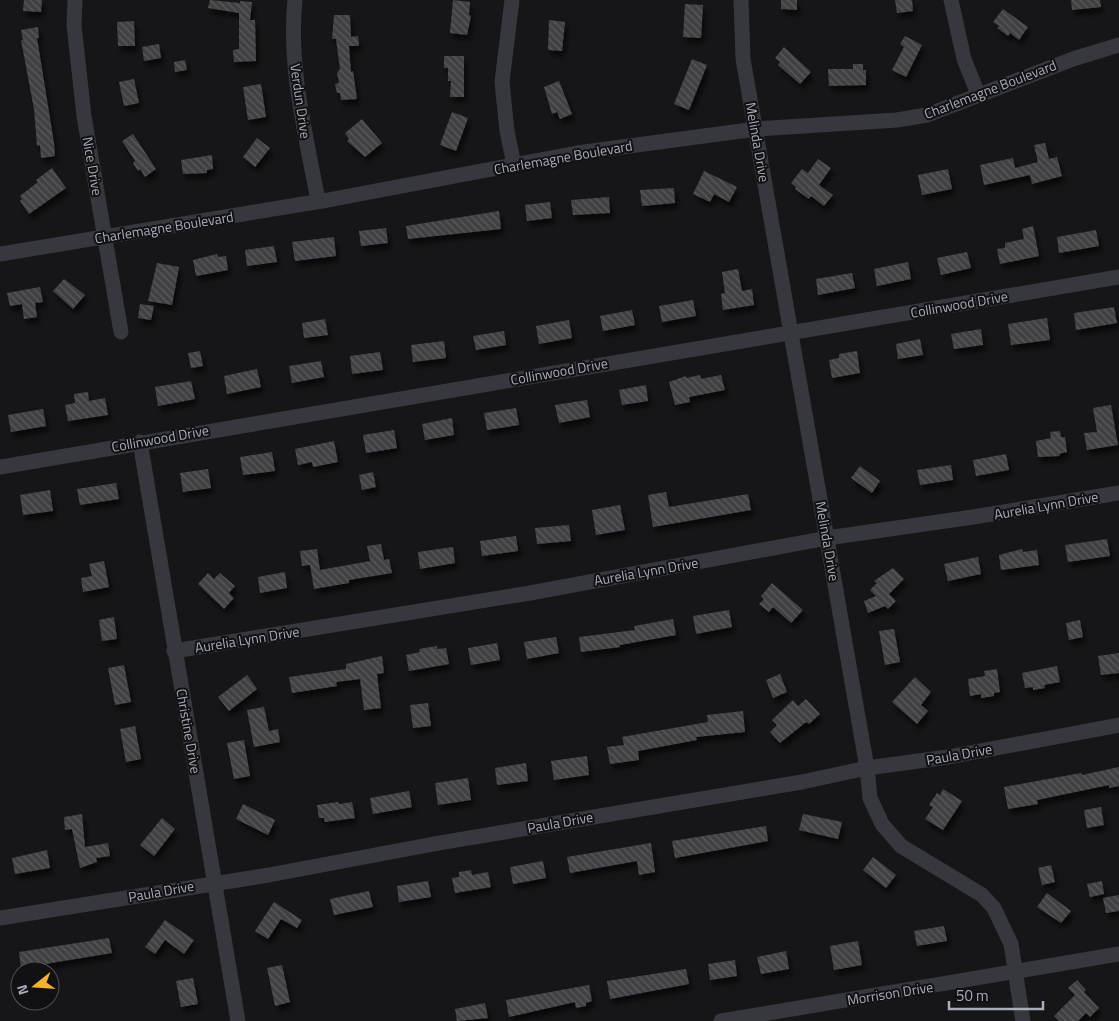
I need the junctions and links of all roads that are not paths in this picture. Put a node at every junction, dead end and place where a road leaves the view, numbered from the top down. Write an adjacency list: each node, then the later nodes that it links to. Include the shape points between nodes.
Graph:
1 (75, 0): 11 (street, Nice Drive, via 79,80)
2 (295, 0): 10 (street, Verdun Drive, via 293,32 297,80)
3 (512, 0): 9 (street, via 502,82)
4 (741, 0): 8 (street, Melinda Drive, via 743,59)
5 (950, 0): 7 (street, via 964,59)
6 (1119, 45): 7 (street, Charlemagne Boulevard, via 1073,58)
7 (978, 94): 8 (street, Charlemagne Boulevard, via 927,115 896,120)
8 (756, 129): 9 (street, Charlemagne Boulevard, via 577,153); 15 (street, Melinda Drive)
9 (514, 166): 10 (street, Charlemagne Boulevard)
10 (318, 201): 11 (street, Charlemagne Boulevard)
11 (106, 236): 12 (street, Charlemagne Boulevard); 14 (street, Nice Drive)
12 (0, 254)
13 (1119, 277): 15 (street, Collinwood Drive)
14 (121, 332)
15 (790, 332): 16 (street, Collinwood Drive); 19 (street, Melinda Drive)
16 (140, 442): 17 (street, Collinwood Drive); 20 (street, Christine Drive)
17 (0, 467)
18 (1119, 493): 19 (street, Aurelia Lynn Drive)
19 (827, 538): 20 (street, Aurelia Lynn Drive, via 530,593); 22 (street, Melinda Drive)
20 (174, 651): 23 (street, Christine Drive)
21 (1119, 725): 22 (street, Paula Drive, via 948,757)
22 (868, 768): 23 (street, Paula Drive); 26 (street, Melinda Drive, via 870,798 882,824 901,846 982,895 994,908 1011,944)
23 (216, 882): 24 (street, Paula Drive); 27 (street, Christine Drive)
24 (0, 918)
25 (1119, 954): 26 (street, Morrison Drive)
26 (1016, 972): 28 (street, Morrison Drive); 29 (street, Melinda Drive)
27 (238, 1021)
28 (721, 1021)
29 (1023, 1021)

